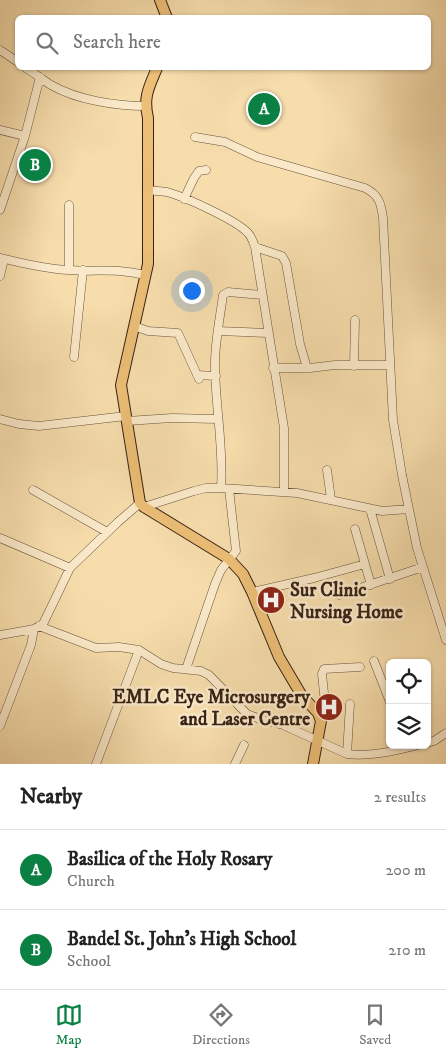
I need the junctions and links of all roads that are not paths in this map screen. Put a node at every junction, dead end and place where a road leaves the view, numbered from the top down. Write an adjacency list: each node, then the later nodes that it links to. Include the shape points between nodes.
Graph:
1 (160, 0): 2 (main road)
2 (166, 15)
3 (0, 50): 4 (street)
4 (15, 60)
5 (29, 70): 7 (street)
6 (156, 70): 8 (main road, via 146,94)
7 (40, 77): 8 (street, via 77,95 122,106); 10 (street)
8 (145, 106): 13 (main road, via 148,118)
9 (0, 130): 10 (street)
10 (25, 136): 16 (street)
11 (195, 137): 29 (street, via 225,142 257,157 374,192 383,218)
12 (206, 170): 14 (street, via 199,171)
13 (148, 190): 14 (street, via 167,192); 22 (main road, via 148,264)
14 (184, 199): 17 (street, via 231,220 246,231)
15 (69, 205): 19 (street)
16 (0, 210)
17 (255, 247): 23 (street); 32 (street, via 282,256 286,263)
18 (2, 258): 19 (street); 21 (street)
19 (69, 270): 20 (street)
20 (82, 270): 22 (street, via 112,270); 28 (street)
21 (0, 276)
22 (145, 276): 25 (main road)
23 (262, 295): 26 (street, via 228,292 223,295); 27 (street)
24 (355, 320): 30 (street)
25 (134, 326): 33 (street, via 148,331 178,333 198,377); 34 (main road, via 121,385)
26 (218, 331): 27 (street); 33 (street)
27 (268, 333): 31 (street)
28 (74, 358)
29 (390, 365): 30 (street); 45 (street, via 393,420)
30 (354, 366): 32 (street)
31 (274, 368): 32 (street); 41 (street, via 284,428)
32 (306, 368)
33 (216, 376): 36 (street)
34 (127, 418): 35 (street, via 39,426); 36 (street); 43 (main road)
35 (0, 419)
36 (218, 420): 38 (street)
37 (328, 470): 42 (street)
38 (221, 488): 39 (street); 43 (street, via 206,488)
39 (230, 488): 41 (street); 49 (street, via 236,551)
40 (33, 490): 47 (street)
41 (284, 492): 42 (street)
42 (331, 499): 44 (street)
43 (142, 505): 47 (street); 49 (main road)
44 (370, 509): 45 (street); 53 (street)
45 (409, 510): 51 (street)
46 (355, 529): 50 (street)
47 (107, 532): 52 (street)
48 (0, 538): 52 (street)
49 (228, 558): 55 (main road, via 243,574); 63 (street, via 215,584)
50 (365, 564): 54 (street); 55 (street)
51 (423, 567): 53 (street); 59 (street)
52 (70, 568): 57 (street, via 43,624)
53 (390, 578): 54 (street)
54 (371, 585): 56 (street)
55 (252, 592): 66 (main road, via 279,657 302,696)
56 (339, 595)
57 (37, 627): 58 (street); 60 (street, via 96,648); 67 (street)
58 (0, 635)
59 (446, 640)
60 (139, 650): 63 (street, via 161,664); 74 (street)
61 (374, 661): 64 (street)
62 (360, 667): 66 (street, via 324,669 325,703)
63 (186, 669): 69 (street, via 209,675 246,714 283,725)
64 (386, 692)
65 (350, 704): 73 (street)
66 (318, 713): 69 (main road, via 321,721)
67 (0, 726)
68 (446, 733): 70 (street)
69 (318, 741): 73 (street); 76 (main road)
70 (431, 742)
71 (244, 745): 75 (street)
72 (392, 749): 73 (street)
73 (347, 754)
74 (96, 764)
75 (235, 764)
76 (313, 764)

